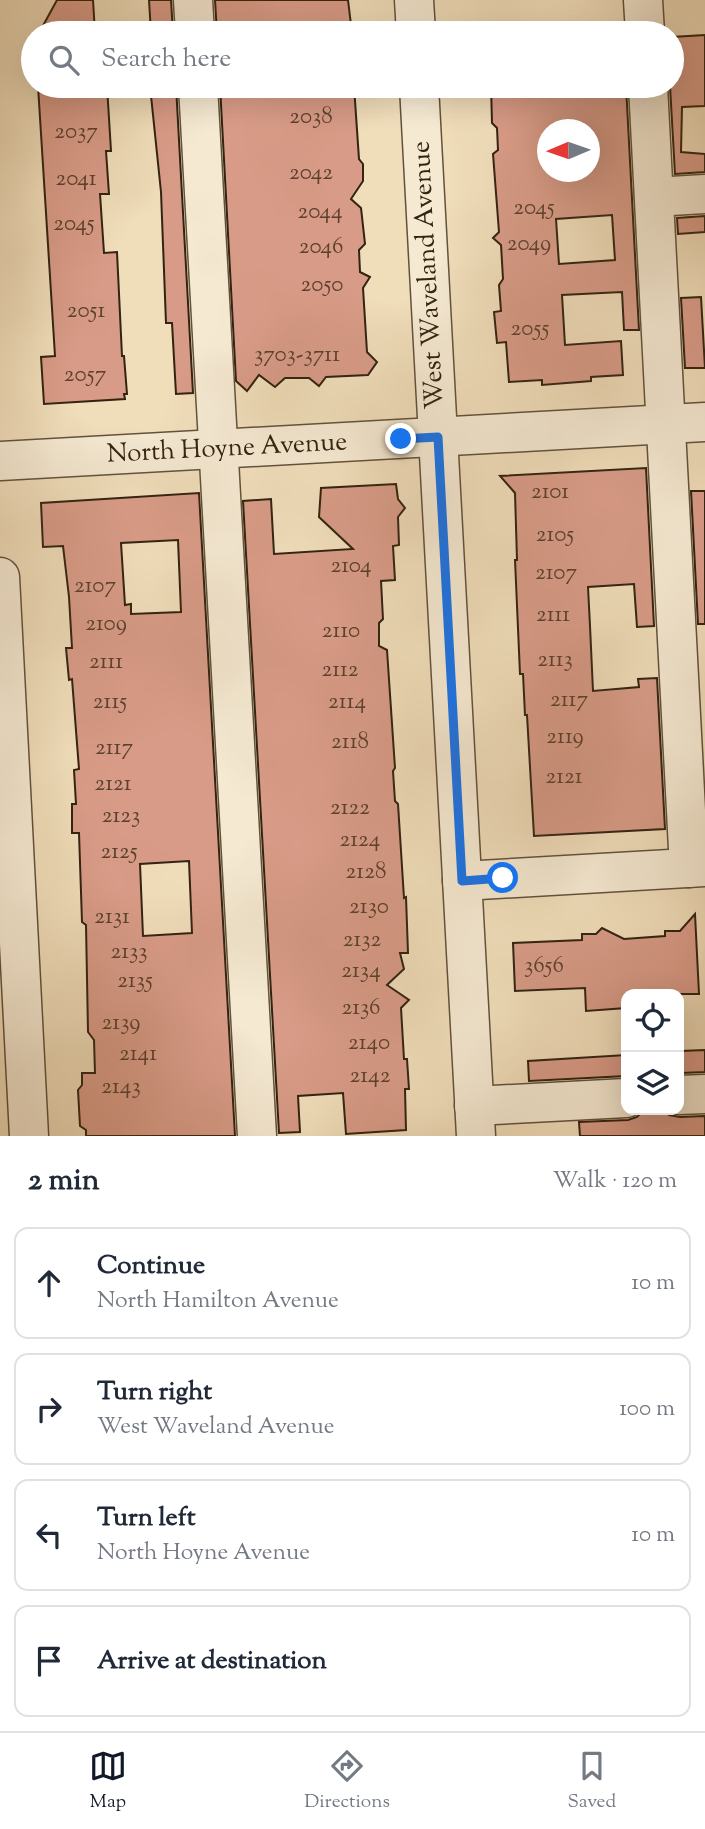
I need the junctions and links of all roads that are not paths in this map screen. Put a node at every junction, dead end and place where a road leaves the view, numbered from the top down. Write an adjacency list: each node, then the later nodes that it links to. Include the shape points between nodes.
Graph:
1 (193, 0): 4 (street)
2 (414, 0): 5 (street)
3 (643, 0): 6 (street)
4 (194, 21)
5 (415, 21)
6 (644, 21)
7 (199, 98): 15 (street)
8 (420, 98): 14 (street, West Waveland Avenue)
9 (649, 98): 11 (street)
10 (705, 194): 11 (street)
11 (654, 197): 13 (street)
12 (705, 422): 13 (street, North Hoyne Avenue)
13 (666, 424): 14 (street, North Hoyne Avenue); 18 (street)
14 (438, 437): 15 (street, North Hoyne Avenue); 20 (street, West Waveland Avenue)
15 (218, 449): 16 (street, North Hoyne Avenue); 26 (street)
16 (0, 461)
17 (0, 577): 25 (street)
18 (691, 649): 19 (street)
19 (697, 868): 20 (street)
20 (462, 881): 24 (street, West Waveland Avenue)
21 (705, 1094): 22 (street)
22 (684, 1095)
23 (621, 1099): 24 (street)
24 (475, 1121)
25 (29, 1136)
26 (257, 1136)

